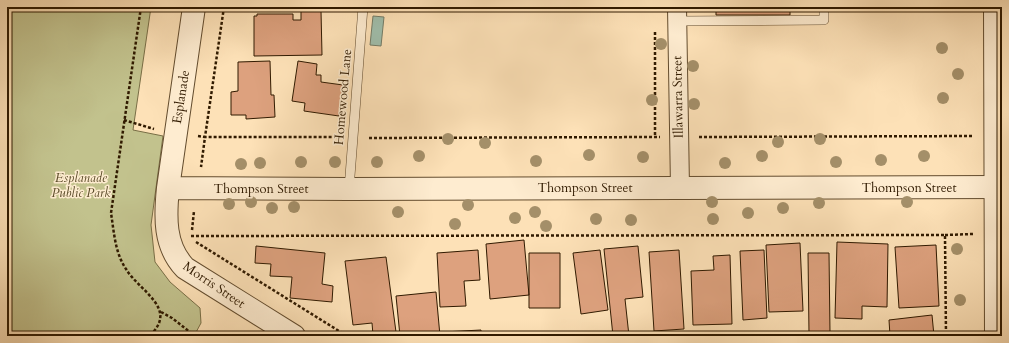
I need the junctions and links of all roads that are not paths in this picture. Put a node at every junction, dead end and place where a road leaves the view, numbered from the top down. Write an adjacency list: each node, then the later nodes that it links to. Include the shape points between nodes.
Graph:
1 (194, 7): 7 (street, Esplanade)
2 (364, 7): 9 (lane, Homewood Lane)
3 (824, 7): 5 (lane, via 824,20)
4 (993, 7): 6 (street, via 994,136)
5 (677, 14): 8 (street, Illawarra Street)
6 (998, 187): 8 (street, Thompson Street); 11 (street)
7 (168, 188): 9 (street, Thompson Street); 10 (street, Morris Street, via 166,214 171,249 177,260 197,277)
8 (680, 188): 9 (street, Thompson Street)
9 (349, 189)
10 (294, 336)
11 (994, 336)

